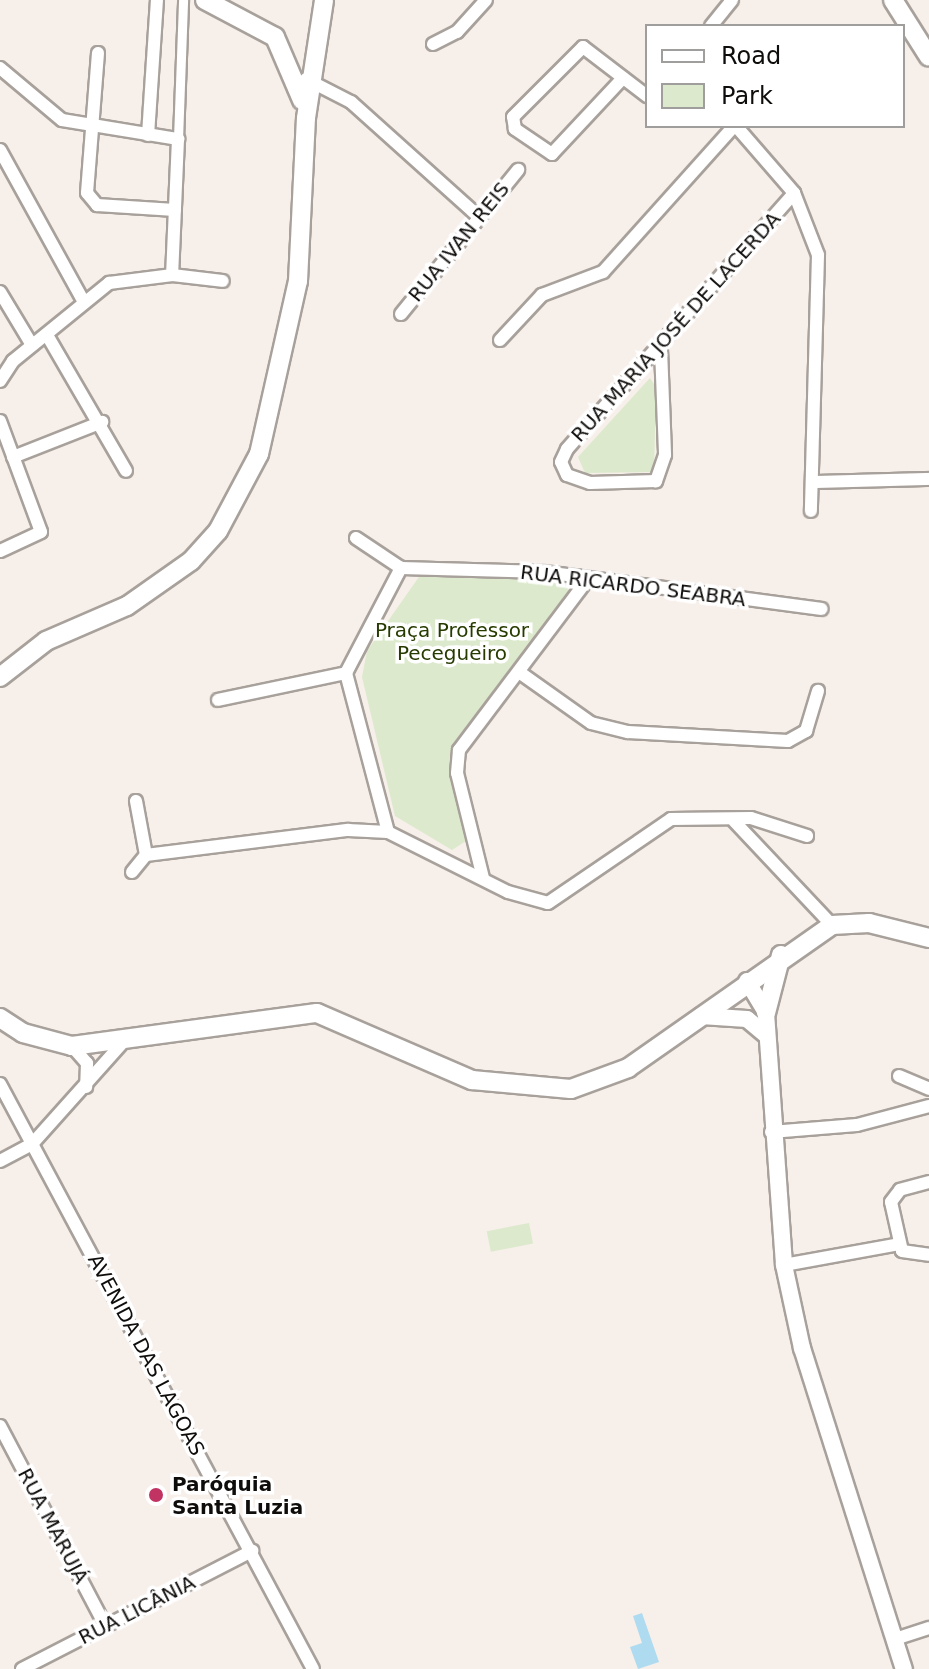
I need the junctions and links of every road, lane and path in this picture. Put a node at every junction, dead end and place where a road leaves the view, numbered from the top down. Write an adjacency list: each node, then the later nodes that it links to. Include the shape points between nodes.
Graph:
1 (157, 0): 19 (street)
2 (183, 0): 20 (street)
3 (205, 0): 13 (main road, via 275,37)
4 (324, 0): 13 (main road)
5 (486, 0): 9 (street, via 457,32)
6 (732, 0): 8 (street)
7 (893, 0): 11 (main road)
8 (713, 24)
9 (433, 44)
10 (98, 53): 16 (street)
11 (929, 57)
12 (0, 68): 16 (street, via 62,120)
13 (302, 78): 25 (street, via 351,102); 50 (main road, via 306,118 298,281 259,454 243,488 218,531 164,584 46,641)
14 (623, 78): 14 (street, via 583,47 513,117 515,129 552,154); 15 (street)
15 (645, 94)
16 (92, 128): 19 (street); 24 (street, via 92,201)
17 (733, 128): 32 (street, via 603,272 542,295)
18 (737, 128): 23 (street)
19 (148, 135): 20 (street)
20 (178, 139): 24 (street)
21 (0, 150): 29 (street)
22 (518, 170): 25 (street, RUA IVAN REIS)
23 (794, 193): 34 (street, RUA MARIA JOSÉ DE LACERDA); 41 (street, via 818,255)
24 (175, 210): 26 (street)
25 (478, 216): 30 (street, RUA IVAN REIS)
26 (172, 275): 27 (street); 29 (street, via 119,278)
27 (223, 281)
28 (0, 292): 33 (street)
29 (84, 302): 31 (street)
30 (401, 314)
31 (47, 335): 33 (street); 37 (street)
32 (500, 340)
33 (32, 345): 35 (street)
34 (661, 349): 34 (street, RUA MARIA JOSÉ DE LACERDA, via 561,462 567,475 590,483 656,481 665,455)
35 (0, 381)
36 (0, 421): 38 (street)
37 (102, 422): 38 (street); 39 (street)
38 (13, 457): 44 (street, via 38,520 37,537)
39 (126, 471)
40 (929, 479): 41 (street)
41 (813, 482): 42 (street)
42 (811, 511)
43 (356, 538): 45 (street, RUA RICARDO SEABRA)
44 (0, 551)
45 (401, 568): 46 (street, RUA RICARDO SEABRA); 49 (street)
46 (587, 580): 47 (street, RUA RICARDO SEABRA); 48 (street)
47 (822, 609)
48 (519, 672): 51 (street, via 591,723 628,732 788,741 806,731); 59 (street, via 459,750 457,773)
49 (346, 673): 52 (street); 55 (street)
50 (0, 677)
51 (818, 691)
52 (218, 700)
53 (136, 801): 57 (street)
54 (734, 821): 56 (street, via 767,821); 59 (street, via 713,814 671,819 548,903); 60 (street)
55 (388, 832): 57 (street, via 348,830); 59 (street)
56 (807, 836)
57 (146, 855): 58 (street)
58 (132, 872)
59 (483, 878)
60 (832, 925): 61 (main road, via 869,923); 62 (main road)
61 (929, 938)
62 (781, 955): 63 (main road); 64 (main road)
63 (747, 981): 64 (street); 65 (main road)
64 (766, 1013): 67 (street)
65 (701, 1016): 67 (street, via 747,1019); 68 (main road, via 607,1078 539,1091 472,1080 317,1013)
66 (0, 1018): 69 (main road, via 23,1033)
67 (766, 1035): 75 (street)
68 (124, 1041): 69 (main road); 72 (street)
69 (72, 1046): 72 (street, via 87,1063)
70 (899, 1076): 73 (street)
71 (0, 1084): 76 (street, AVENIDA DAS LAGOAS)
72 (86, 1087): 76 (street)
73 (929, 1089)
74 (929, 1106): 75 (street, via 857,1125)
75 (771, 1132): 81 (street)
76 (32, 1144): 77 (street); 83 (street, AVENIDA DAS LAGOAS)
77 (0, 1161)
78 (929, 1182): 79 (street, via 893,1195)
79 (899, 1244): 80 (street, via 908,1257); 81 (street)
80 (929, 1255)
81 (784, 1265): 86 (street, via 817,1412)
82 (0, 1426): 84 (street, RUA MARUJÁ)
83 (252, 1551): 84 (street, RUA LICÂNIA); 88 (street, AVENIDA DAS LAGOAS)
84 (106, 1627): 87 (street, RUA LICÂNIA)
85 (929, 1628): 86 (street)
86 (895, 1639): 89 (street)
87 (22, 1669)
88 (313, 1669)
89 (904, 1669)

